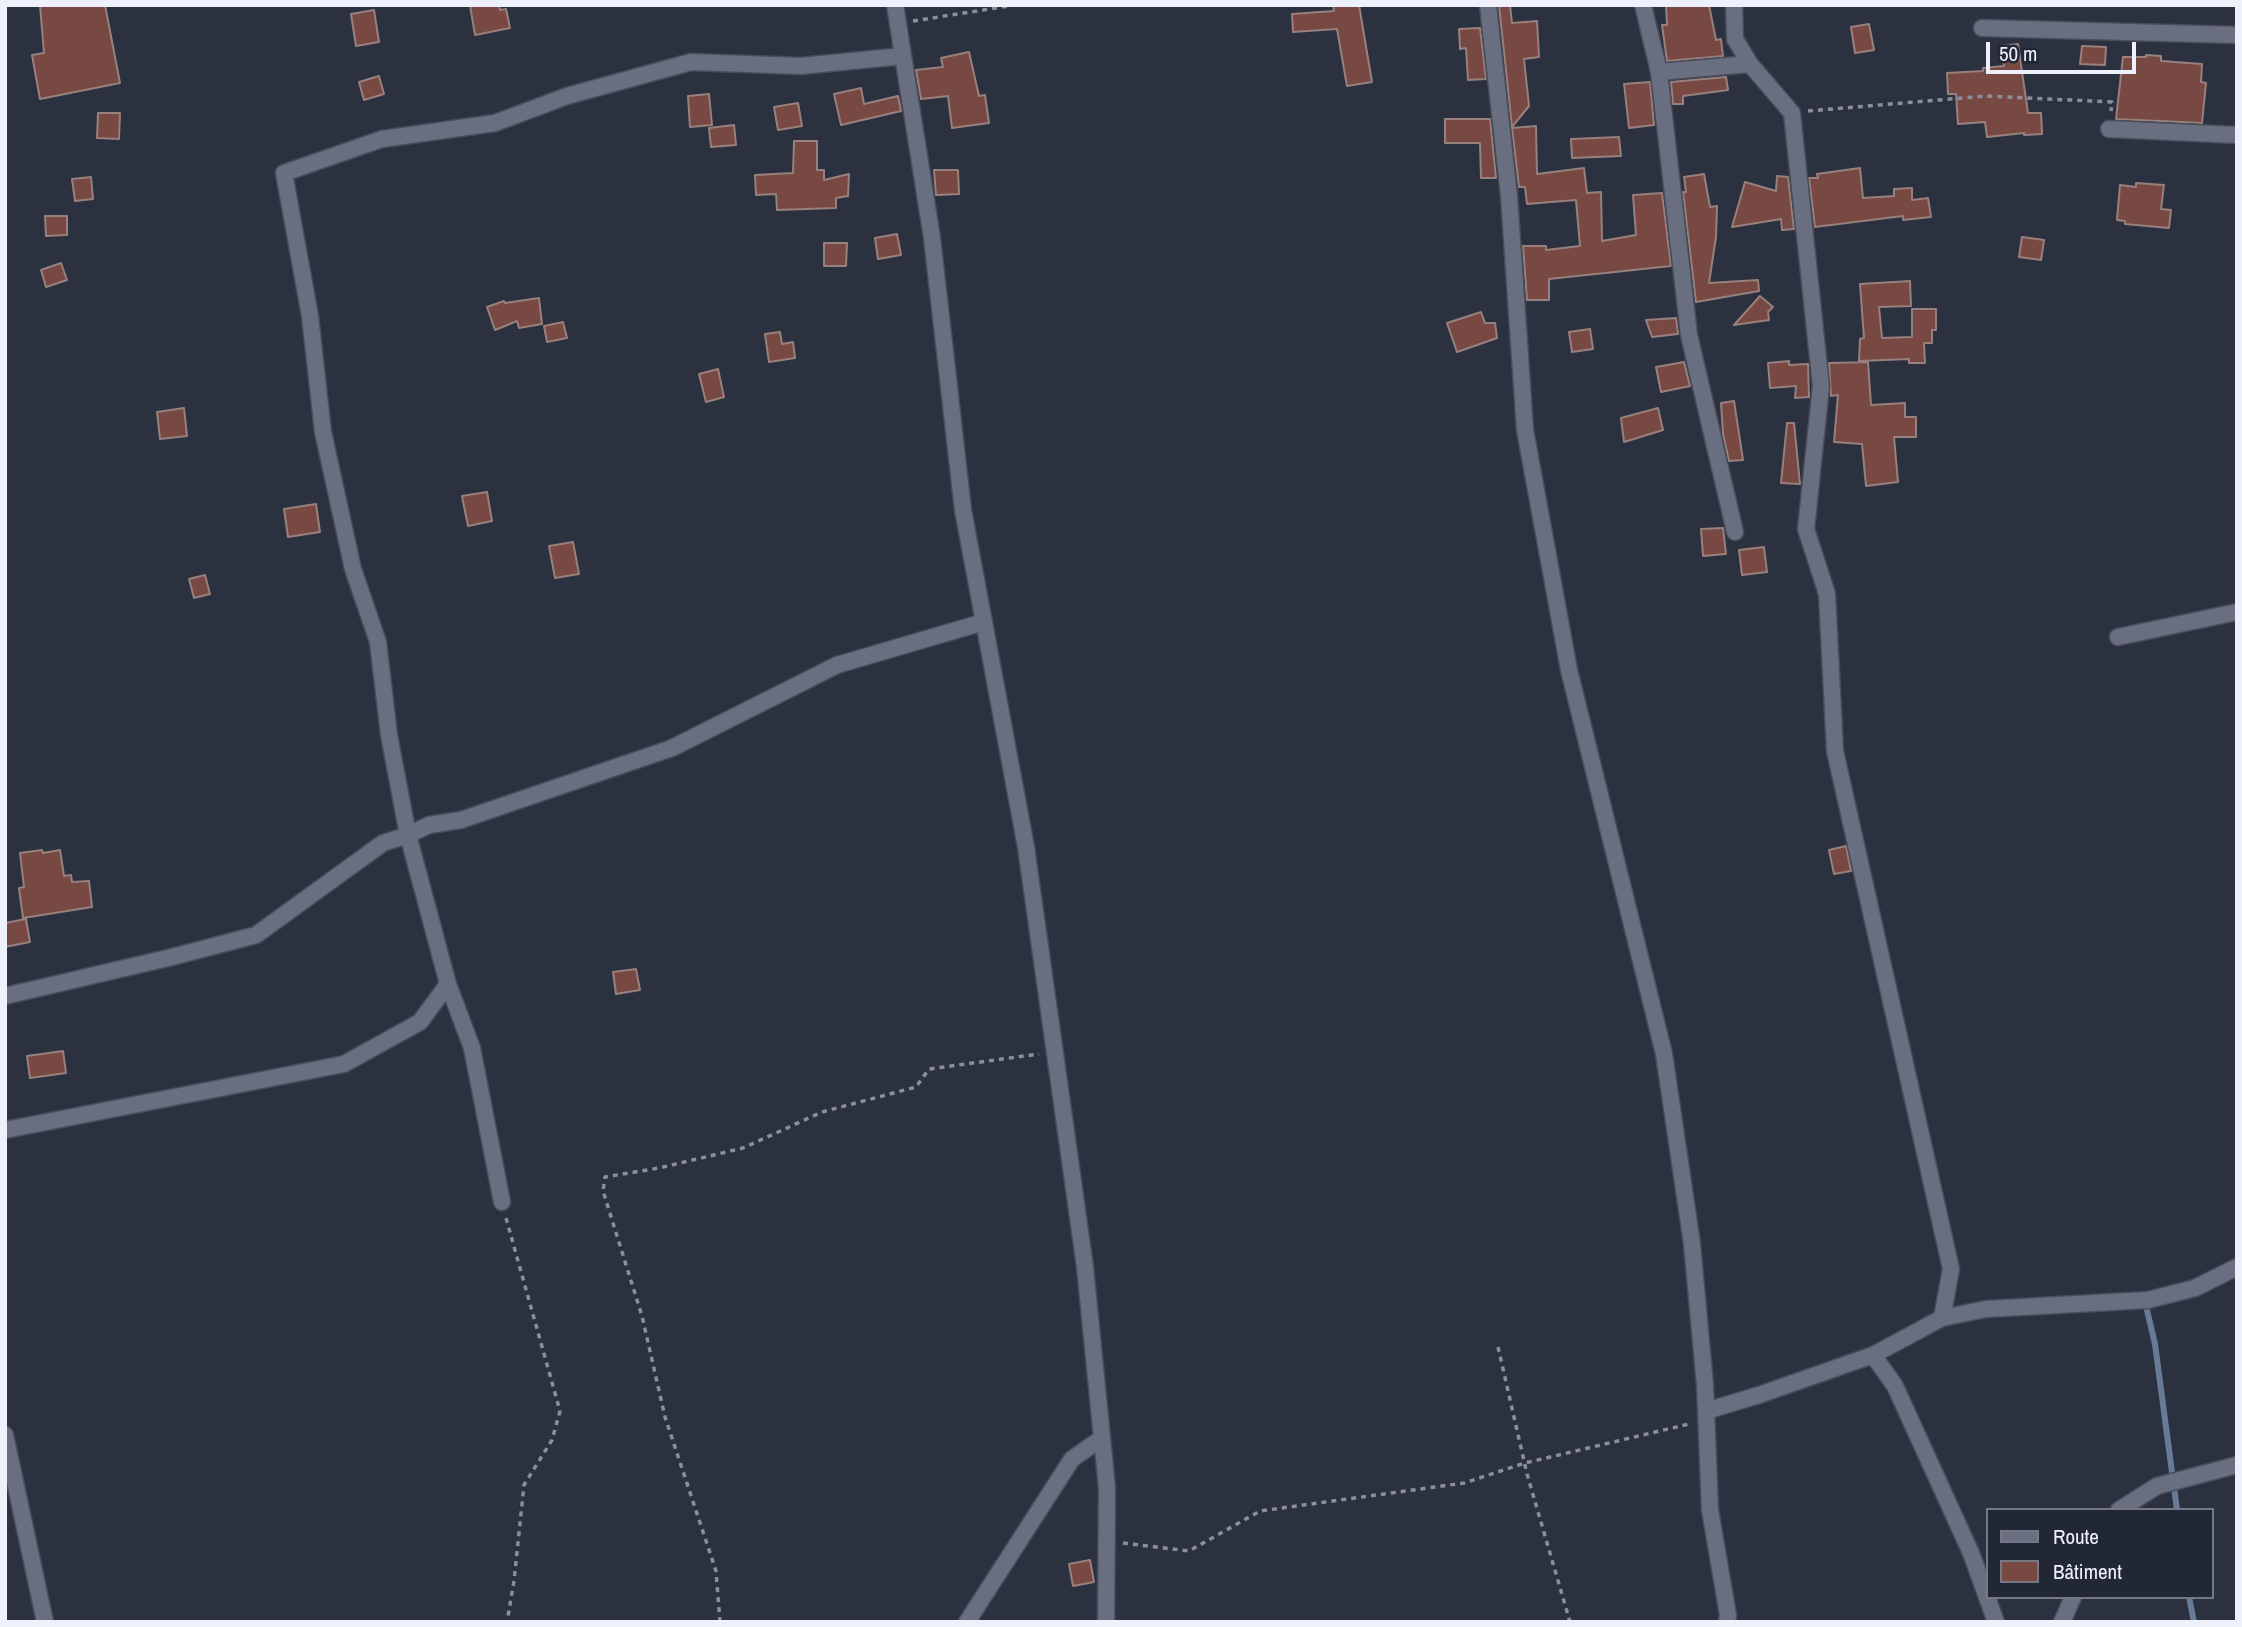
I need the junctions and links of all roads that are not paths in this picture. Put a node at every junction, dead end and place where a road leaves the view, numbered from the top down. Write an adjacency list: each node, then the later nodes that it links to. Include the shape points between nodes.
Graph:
1 (895, 5): 7 (street)
2 (1488, 5): 24 (street, via 1509,195 1525,430 1569,670 1664,1054 1692,1244)
3 (1643, 5): 9 (street)
4 (1734, 5): 8 (street, via 1735,39)
5 (1982, 27): 6 (street)
6 (2237, 34)
7 (903, 56): 14 (street, via 932,238 963,510); 16 (street, via 801,66 691,62 567,96 495,123 382,139 284,173 310,316 323,432 353,569 378,642)
8 (1751, 64): 9 (street); 22 (street, via 1792,113 1821,386 1806,528 1827,594 1835,751 1951,1269)
9 (1658, 72): 12 (street, via 1689,335)
10 (2109, 128): 11 (street)
11 (2237, 135)
12 (1735, 532)
13 (2237, 612): 15 (street)
14 (984, 622): 16 (street, via 836,666 673,748); 26 (street, via 1026,847 1085,1267)
15 (2118, 637)
16 (408, 835): 17 (street); 18 (street, via 383,843 256,935)
17 (448, 984): 19 (street, via 420,1022 344,1064); 20 (street, via 472,1048)
18 (5, 996)
19 (5, 1130)
20 (502, 1202)
21 (2237, 1267): 22 (street, via 2195,1288 2148,1300 1986,1309)
22 (1942, 1318): 23 (street)
23 (1873, 1354): 24 (street); 29 (street, via 1895,1386)
24 (1706, 1415): 32 (street, via 1710,1510)
25 (5, 1435): 33 (street)
26 (1102, 1438): 34 (street, via 1072,1459); 35 (street, via 1107,1488)
27 (2237, 1465): 28 (street, via 2157,1486)
28 (2122, 1508)
29 (1986, 1594)
30 (1988, 1599): 36 (street)
31 (2072, 1599): 37 (street)
32 (1728, 1620)
33 (45, 1622)
34 (967, 1622)
35 (1106, 1622)
36 (1996, 1622)
37 (2063, 1622)

